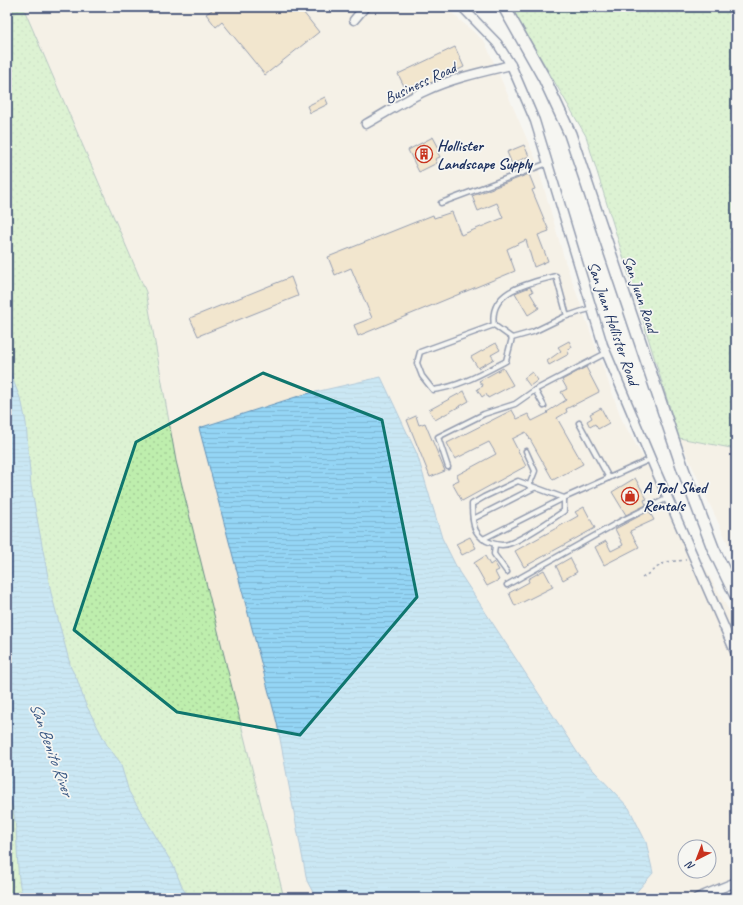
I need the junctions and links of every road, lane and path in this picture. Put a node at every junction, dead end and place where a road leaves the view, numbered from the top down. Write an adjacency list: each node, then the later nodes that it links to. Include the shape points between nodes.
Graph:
1 (365, 7): 4 (street)
2 (462, 7): 5 (street, San Juan Hollister Road, via 497,42)
3 (504, 7): 31 (main road, San Juan Road, via 544,78 570,134 683,469 713,548)
4 (354, 20)
5 (511, 65): 6 (street, Business Road, via 470,74 442,84); 7 (street, San Juan Hollister Road, via 535,121)
6 (366, 124)
7 (548, 163): 8 (lane); 9 (street, San Juan Hollister Road)
8 (441, 203)
9 (592, 308): 10 (lane); 13 (street, San Juan Hollister Road)
10 (567, 316): 11 (lane, via 556,276 503,295 494,309); 12 (lane, via 533,332)
11 (494, 325): 12 (lane); 12 (lane, via 420,352 417,363 422,376 433,390 470,380 506,361)
12 (512, 338)
13 (606, 352): 14 (lane); 18 (street, San Juan Hollister Road)
14 (535, 390): 15 (lane); 19 (lane, via 515,404 484,414 438,437)
15 (544, 406)
16 (580, 423): 20 (lane)
17 (526, 451): 21 (lane, via 535,471)
18 (651, 459): 20 (lane); 23 (street, San Juan Hollister Road)
19 (448, 467)
20 (609, 478): 22 (lane)
21 (532, 487): 22 (lane); 24 (lane); 24 (lane, via 518,481 484,496 472,504)
22 (564, 498): 25 (lane); 26 (lane, via 564,511 554,518 510,544)
23 (668, 498): 27 (street, San Juan Hollister Road); 30 (lane, via 619,522)
24 (473, 519): 25 (lane, via 476,532)
25 (483, 539): 26 (lane)
26 (495, 545): 28 (lane, via 494,554)
27 (695, 559): 29 (path, via 665,562); 32 (street, San Juan Hollister Road)
28 (507, 572)
29 (642, 578)
30 (507, 585)
31 (736, 596)
32 (736, 654)
33 (736, 882): 34 (street)
34 (697, 898)

